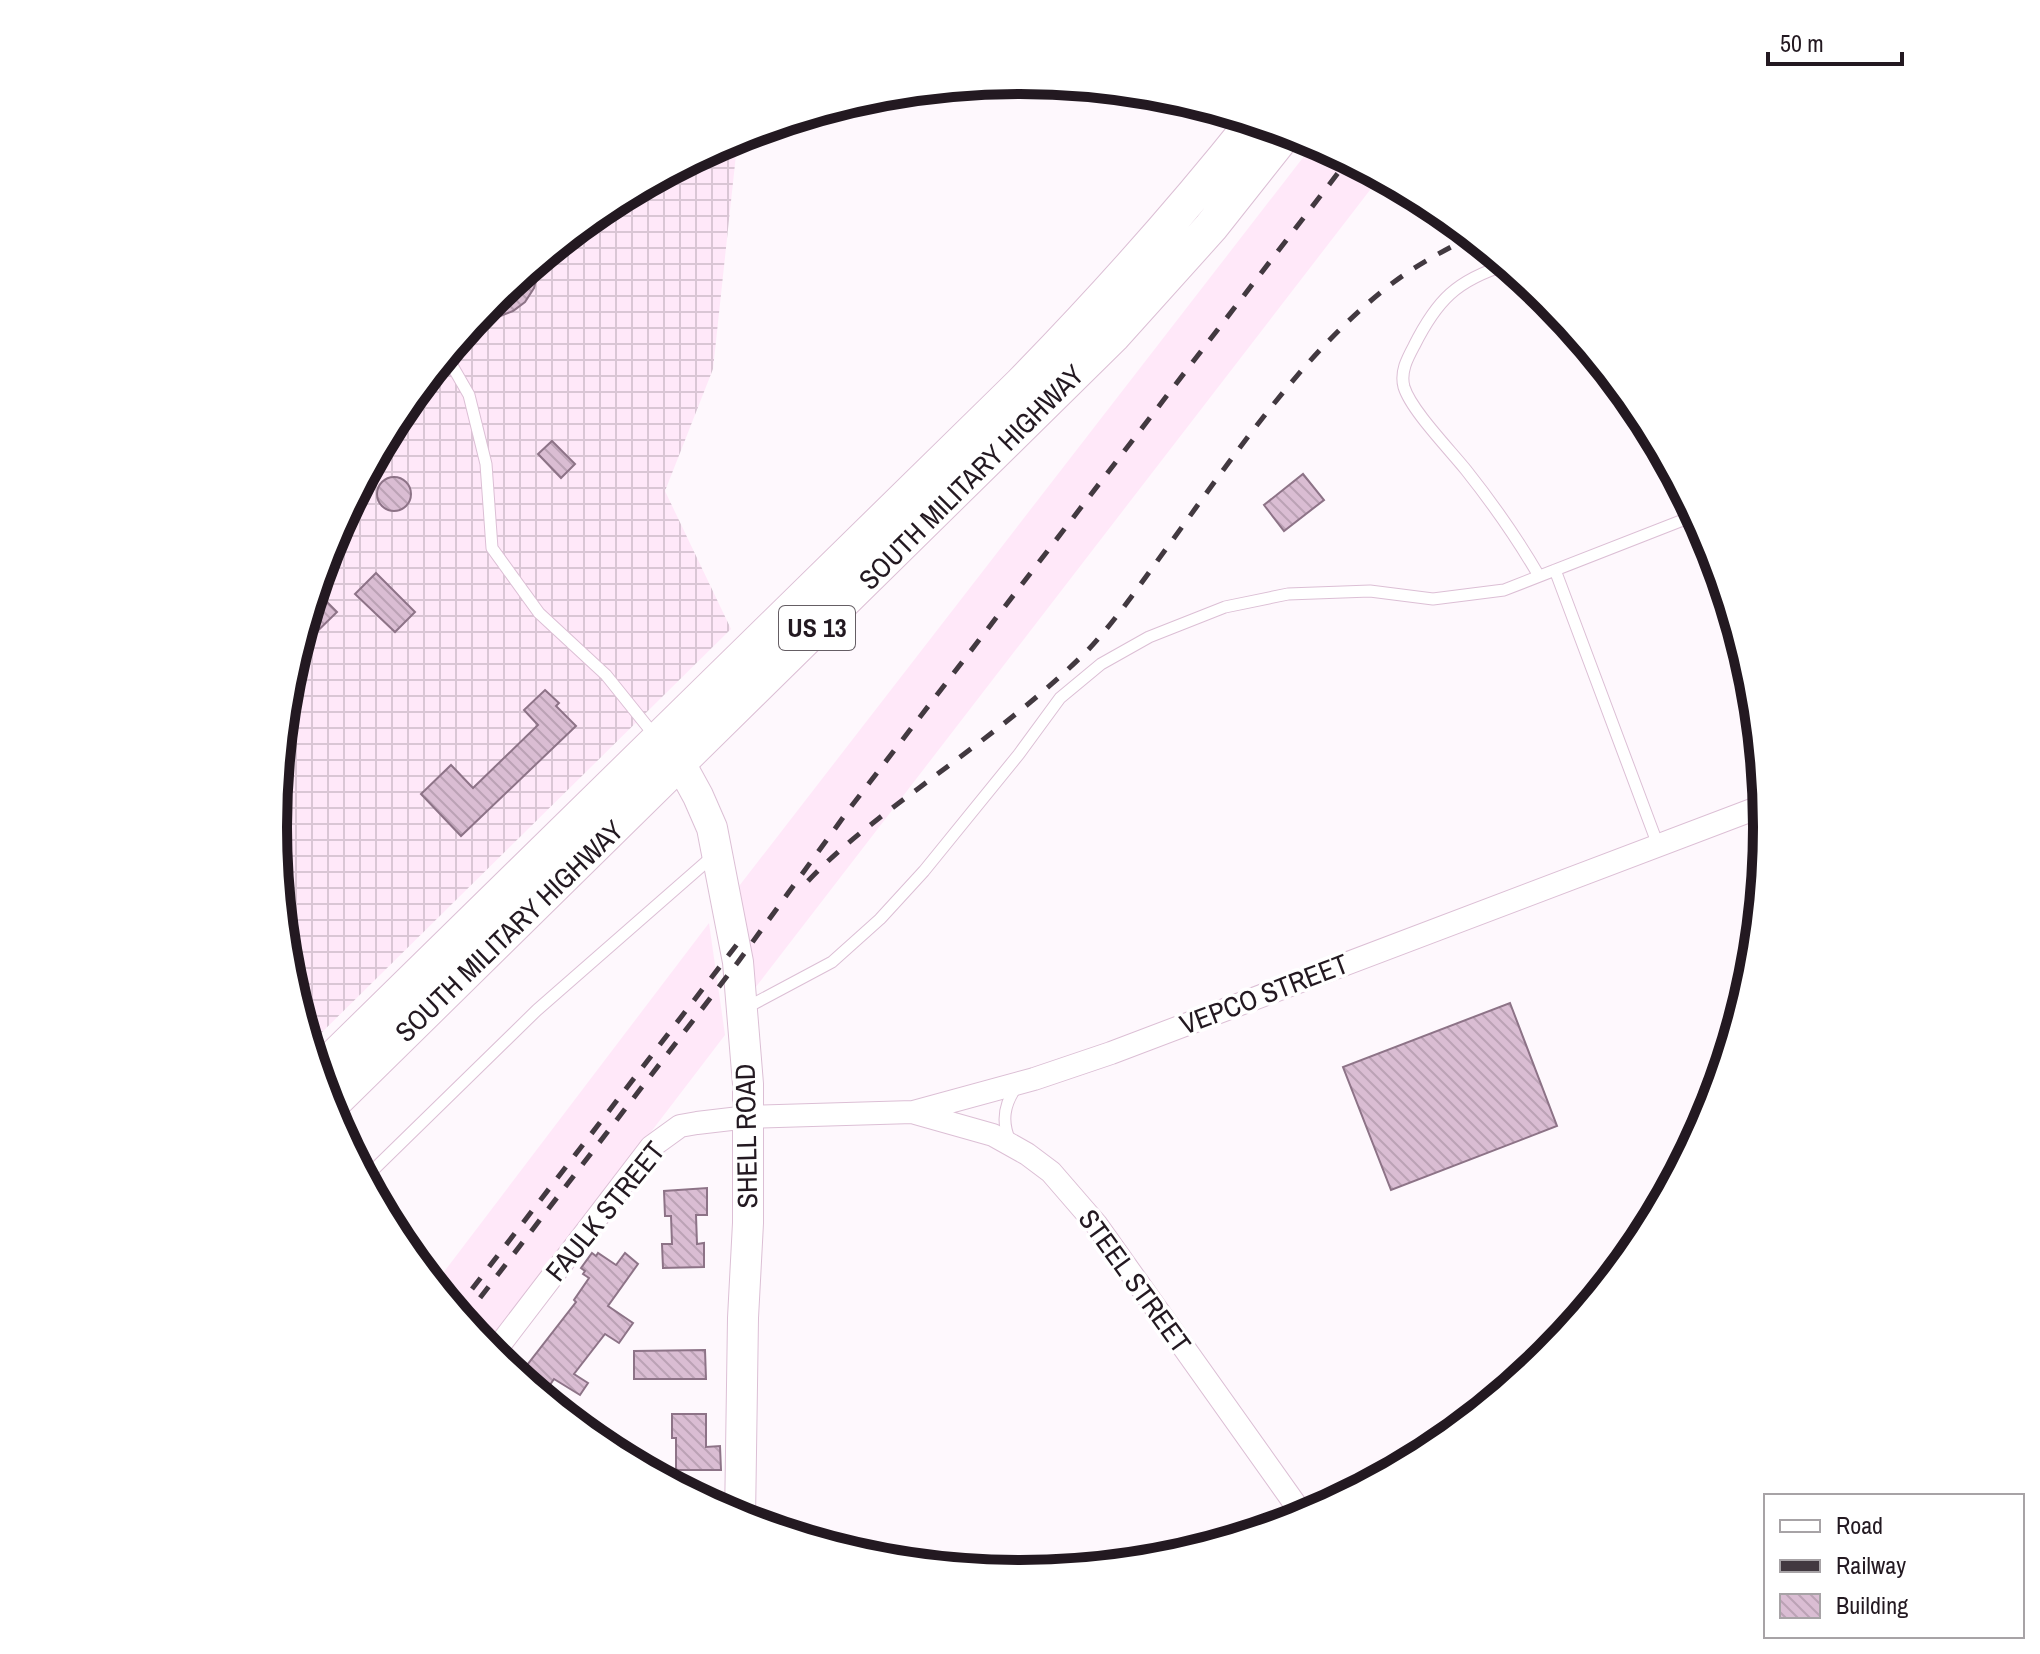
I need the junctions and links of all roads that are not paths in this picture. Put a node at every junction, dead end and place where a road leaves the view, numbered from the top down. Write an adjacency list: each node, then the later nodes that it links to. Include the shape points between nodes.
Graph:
1 (1247, 130): 8 (main road, SOUTH MILITARY HIGHWAY / US 13, via 1182,212 1083,321)
2 (1279, 142): 8 (main road, SOUTH MILITARY HIGHWAY / US 13, via 1113,336)
3 (1494, 269): 7 (lane, via 1440,301 1404,365 1404,387 1509,525)
4 (452, 365): 8 (lane, via 469,395 486,464 492,548 539,613 606,675)
5 (1685, 519): 6 (lane)
6 (1555, 570): 7 (lane); 10 (lane)
7 (1539, 576): 12 (lane, via 1504,590 1433,599 1370,591 1288,594 1225,607 1137,644 1101,664 1060,698 880,919 832,962)
8 (669, 751): 11 (street, SHELL ROAD, via 698,796); 13 (main road, SOUTH MILITARY HIGHWAY / US 13); 15 (main road, SOUTH MILITARY HIGHWAY / US 13)
9 (1752, 810): 10 (street, VEPCO STREET)
10 (1658, 845): 14 (street, VEPCO STREET, via 1111,1053)
11 (716, 853): 12 (street, SHELL ROAD, via 738,962); 19 (lane, via 537,1010)
12 (741, 1010): 17 (street, SHELL ROAD)
13 (327, 1065)
14 (1020, 1082): 16 (street, VEPCO STREET); 18 (lane, via 1003,1126)
15 (339, 1097)
16 (913, 1112): 17 (street, VEPCO STREET); 18 (street, STEEL STREET)
17 (748, 1117): 20 (street, FAULK STREET, via 680,1126 651,1147); 21 (street, SHELL ROAD)
18 (1012, 1145): 22 (street, STEEL STREET, via 1051,1172 1096,1224)
19 (373, 1170)
20 (501, 1344)
21 (740, 1504)
22 (1296, 1506)

